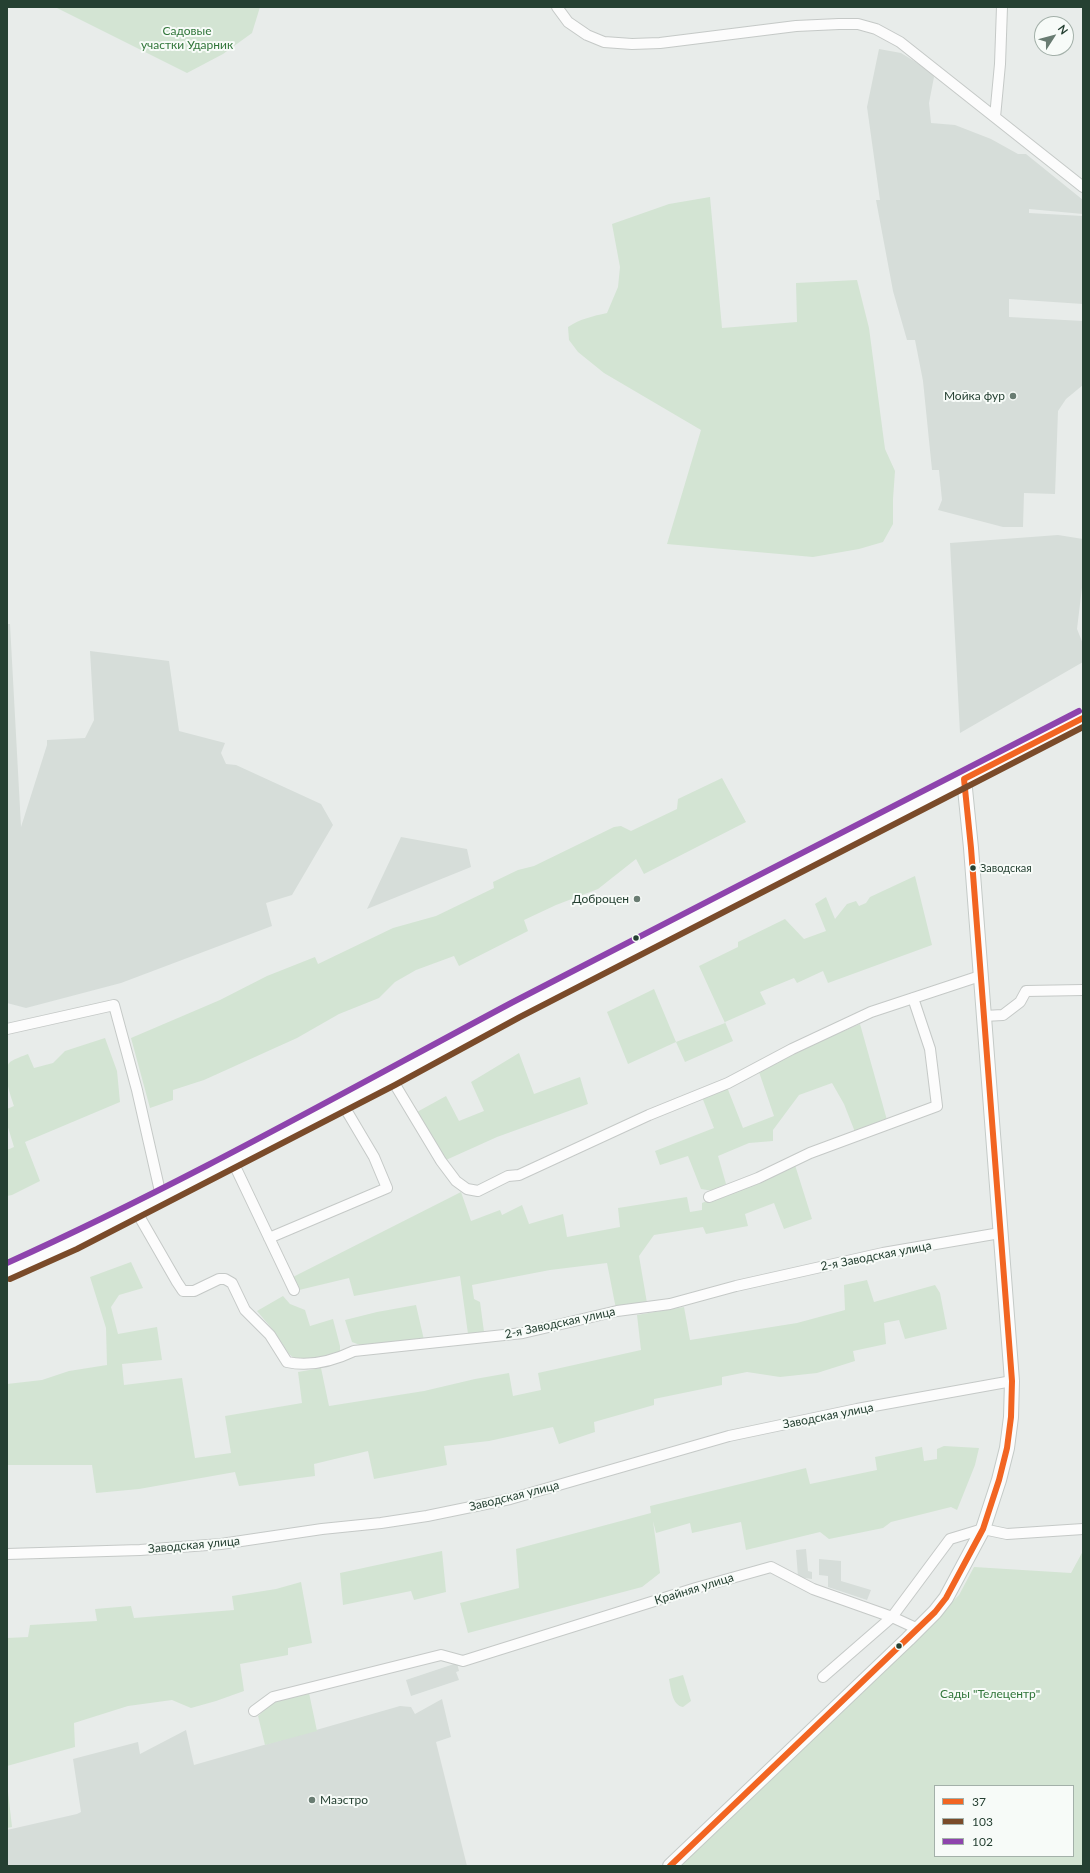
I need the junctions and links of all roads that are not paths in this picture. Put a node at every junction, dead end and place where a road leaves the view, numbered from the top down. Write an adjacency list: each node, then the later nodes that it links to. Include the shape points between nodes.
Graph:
1 (557, 7): 3 (street, via 568,22 587,35 604,42 632,44 660,43 796,26 858,24 876,29 900,42)
2 (1002, 7): 3 (street)
3 (995, 117): 4 (street)
4 (1083, 187)
5 (1083, 718): 6 (street)
6 (964, 779): 7 (street); 12 (street, via 516,1010)
7 (980, 976): 9 (street); 10 (street)
8 (1083, 990): 10 (street, via 1026,991 1020,1002 1003,1016)
9 (913, 998): 12 (street, via 871,1012 792,1049 728,1084 649,1115 519,1175 508,1176 478,1191 467,1189 456,1181); 16 (street, via 930,1049 937,1106 810,1153 758,1178)
10 (984, 1016): 18 (street)
11 (7, 1028): 15 (street, via 114,1005 137,1090)
12 (391, 1078): 13 (street)
13 (342, 1103): 14 (street); 19 (street, via 374,1157 388,1188)
14 (232, 1160): 15 (street); 19 (street)
15 (161, 1196): 17 (street)
16 (709, 1197)
17 (135, 1209): 18 (street, 2-я Заводская улица, via 183,1290 194,1291 219,1279 232,1283 245,1310 270,1335 287,1362 301,1365 338,1359 354,1351 523,1333 617,1311 670,1304 736,1286 883,1253); 20 (street, via 73,1242)
18 (1000, 1233): 22 (street)
19 (269, 1238): 21 (street)
20 (7, 1272)
21 (294, 1290)
22 (1012, 1381): 23 (street, via 1007,1448); 25 (street, Заводская улица, via 728,1436 510,1498 427,1516 221,1544 140,1550)
23 (983, 1529): 24 (street, via 1007,1534); 26 (street, via 950,1539); 27 (street, via 946,1598)
24 (1083, 1529)
25 (7, 1554)
26 (892, 1617): 27 (street, Крайняя улица); 28 (street); 29 (street, Крайняя улица, via 813,1589 771,1567 682,1592 465,1661 441,1655 273,1697)
27 (918, 1629): 30 (street)
28 (823, 1677)
29 (254, 1711)
30 (670, 1866)

